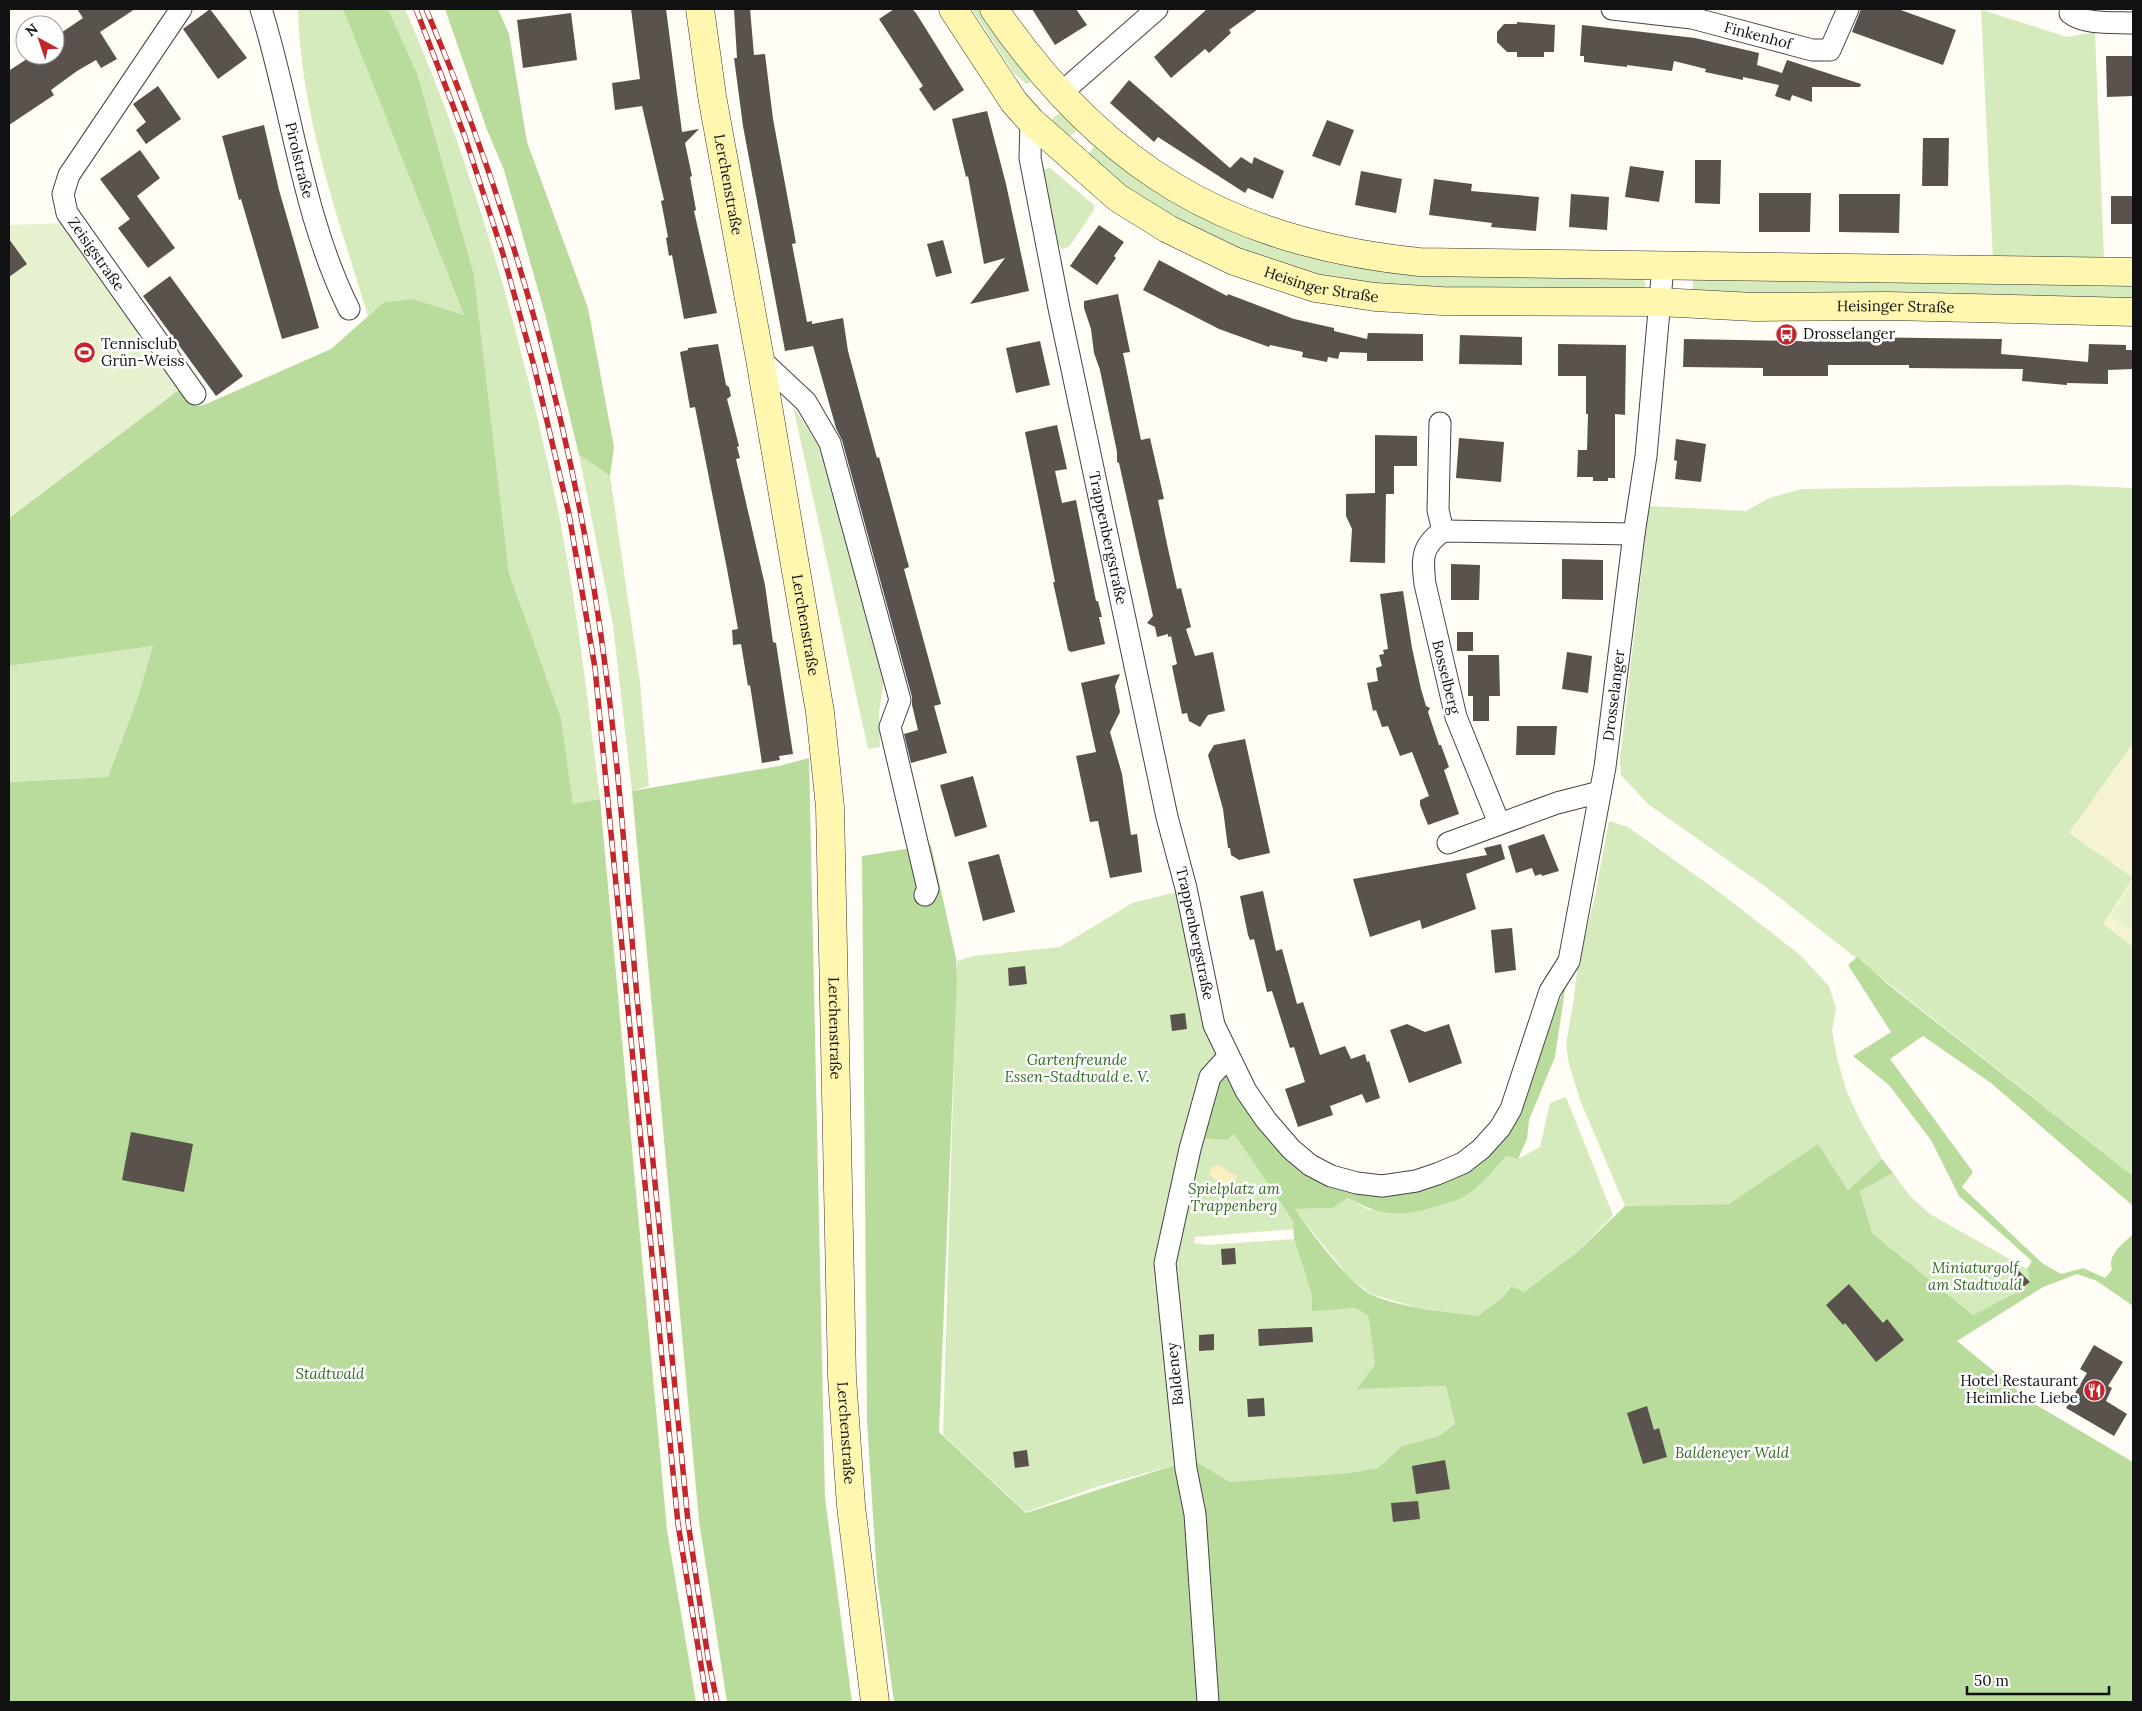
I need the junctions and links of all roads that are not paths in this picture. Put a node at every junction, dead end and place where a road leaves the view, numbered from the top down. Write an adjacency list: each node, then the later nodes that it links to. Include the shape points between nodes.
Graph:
1 (181, 9): 19 (street, Zeisigstraße, via 69,175 63,194 67,213)
2 (261, 9): 16 (street, Pirolstraße, via 276,56 296,155 333,278)
3 (700, 9): 18 (main road, Lerchenstraße, via 712,96)
4 (953, 9): 12 (main road, Heisinger Straße, via 1014,102)
5 (994, 9): 11 (main road)
6 (1157, 9): 11 (street)
7 (1612, 9): 8 (street, Finkenhof, via 1692,18 1812,50 1830,50)
8 (1848, 9)
9 (2070, 14): 10 (street, via 2098,21)
10 (2133, 23)
11 (1060, 94): 12 (main road); 13 (main road, via 1134,162 1169,186 1237,221 1303,242 1339,252 1419,262)
12 (1031, 121): 15 (main road, Heisinger Straße, via 1118,198 1168,229 1234,261 1315,288 1376,297 1442,301); 27 (street, Trappenbergstraße, via 1030,158 1061,318 1214,1025)
13 (1663, 266): 14 (main road); 15 (street)
14 (2133, 272)
15 (1660, 302): 17 (main road, Heisinger Straße, via 1754,307 1888,306); 22 (street, Drosselanger, via 1648,438)
16 (348, 309)
17 (2133, 312)
18 (760, 359): 26 (street, via 806,402 830,443 900,700 890,727 928,890); 28 (main road, Lerchenstraße, via 820,712 830,807 842,1377 851,1506)
19 (195, 394)
20 (1440, 423): 21 (street, via 1438,510)
21 (1443, 531): 22 (street); 24 (street, Bosselberg, via 1431,539 1426,548 1425,584 1456,717)
22 (1634, 534): 23 (street, Drosselanger)
23 (1600, 792): 24 (street); 27 (street, Trappenbergstraße, via 1569,961 1550,990 1511,1109 1500,1128 1472,1156 1444,1171 1404,1184 1368,1185 1331,1176 1310,1165 1291,1149 1266,1120)
24 (1500, 823): 25 (street)
25 (1448, 843)
26 (925, 896)
27 (1228, 1056): 29 (street, Baldeney, via 1210,1077 1190,1149 1165,1263 1186,1469 1197,1531)
28 (875, 1702)
29 (1208, 1702)

